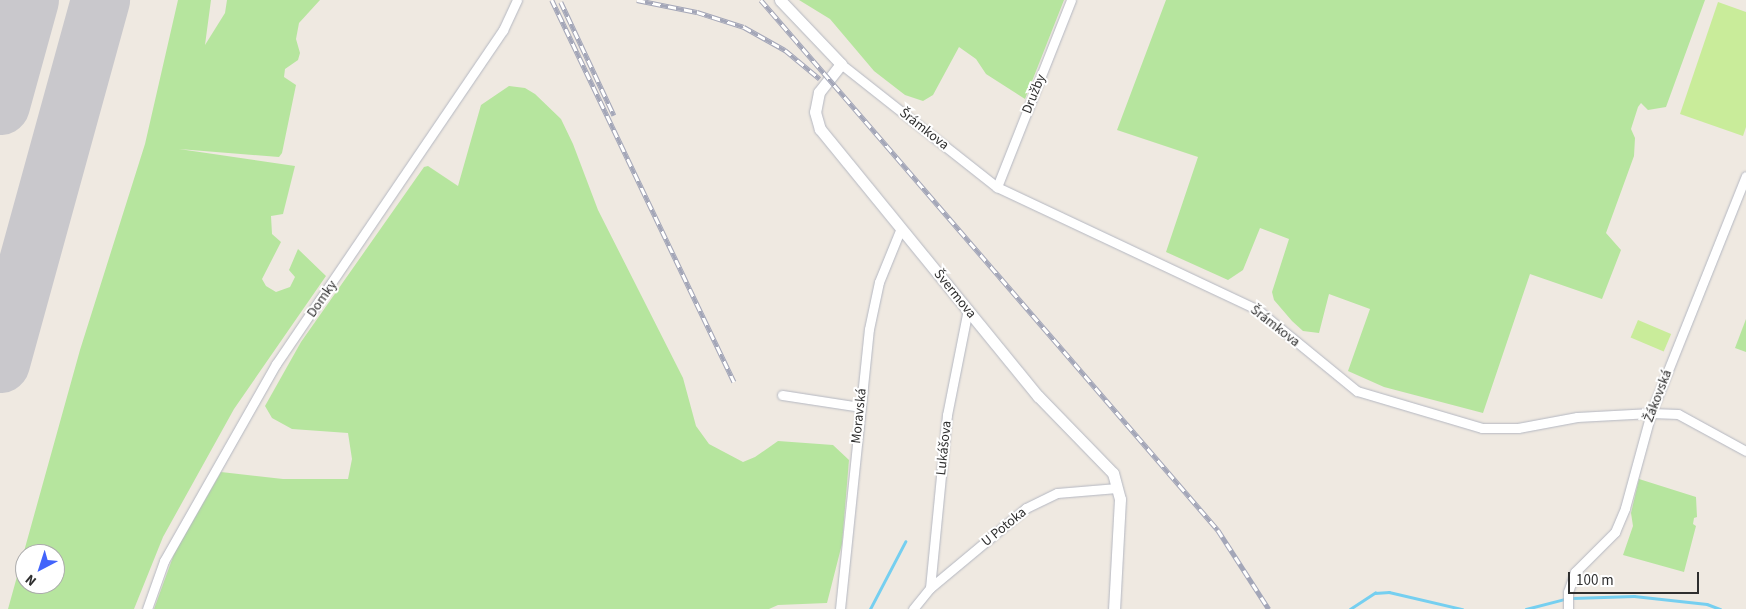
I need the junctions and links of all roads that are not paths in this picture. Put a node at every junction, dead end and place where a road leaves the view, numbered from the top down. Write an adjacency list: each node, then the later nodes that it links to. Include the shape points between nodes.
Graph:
1 (517, 0): 15 (street, Domky, via 503,30 276,364 164,561)
2 (780, 0): 4 (street)
3 (1071, 0): 6 (street, Družby)
4 (841, 64): 6 (street, Šrámkova); 7 (street, Švermova, via 819,92 814,112 816,120)
5 (1746, 176): 11 (street, Žákovská)
6 (997, 187): 11 (street, Šrámkova, via 1258,310 1357,390 1482,428 1518,428 1577,417)
7 (901, 228): 8 (street, Švermova); 10 (street, Moravská, via 879,282 869,329)
8 (968, 309): 13 (street, Švermova, via 1038,396 1113,473); 14 (street, Lukášova, via 947,416)
9 (782, 394): 10 (street)
10 (860, 407): 16 (street, Moravská)
11 (1651, 412): 12 (street, Šrámkova, via 1678,414); 19 (street, Žákovská, via 1625,508 1615,532 1575,572 1568,592)
12 (1746, 452)
13 (1117, 488): 14 (street, U Potoka, via 1057,492 1026,508); 18 (street, Švermova, via 1120,499)
14 (930, 588): 17 (street, U Potoka)
15 (146, 609)
16 (840, 609)
17 (913, 609)
18 (1114, 609)
19 (1568, 609)

